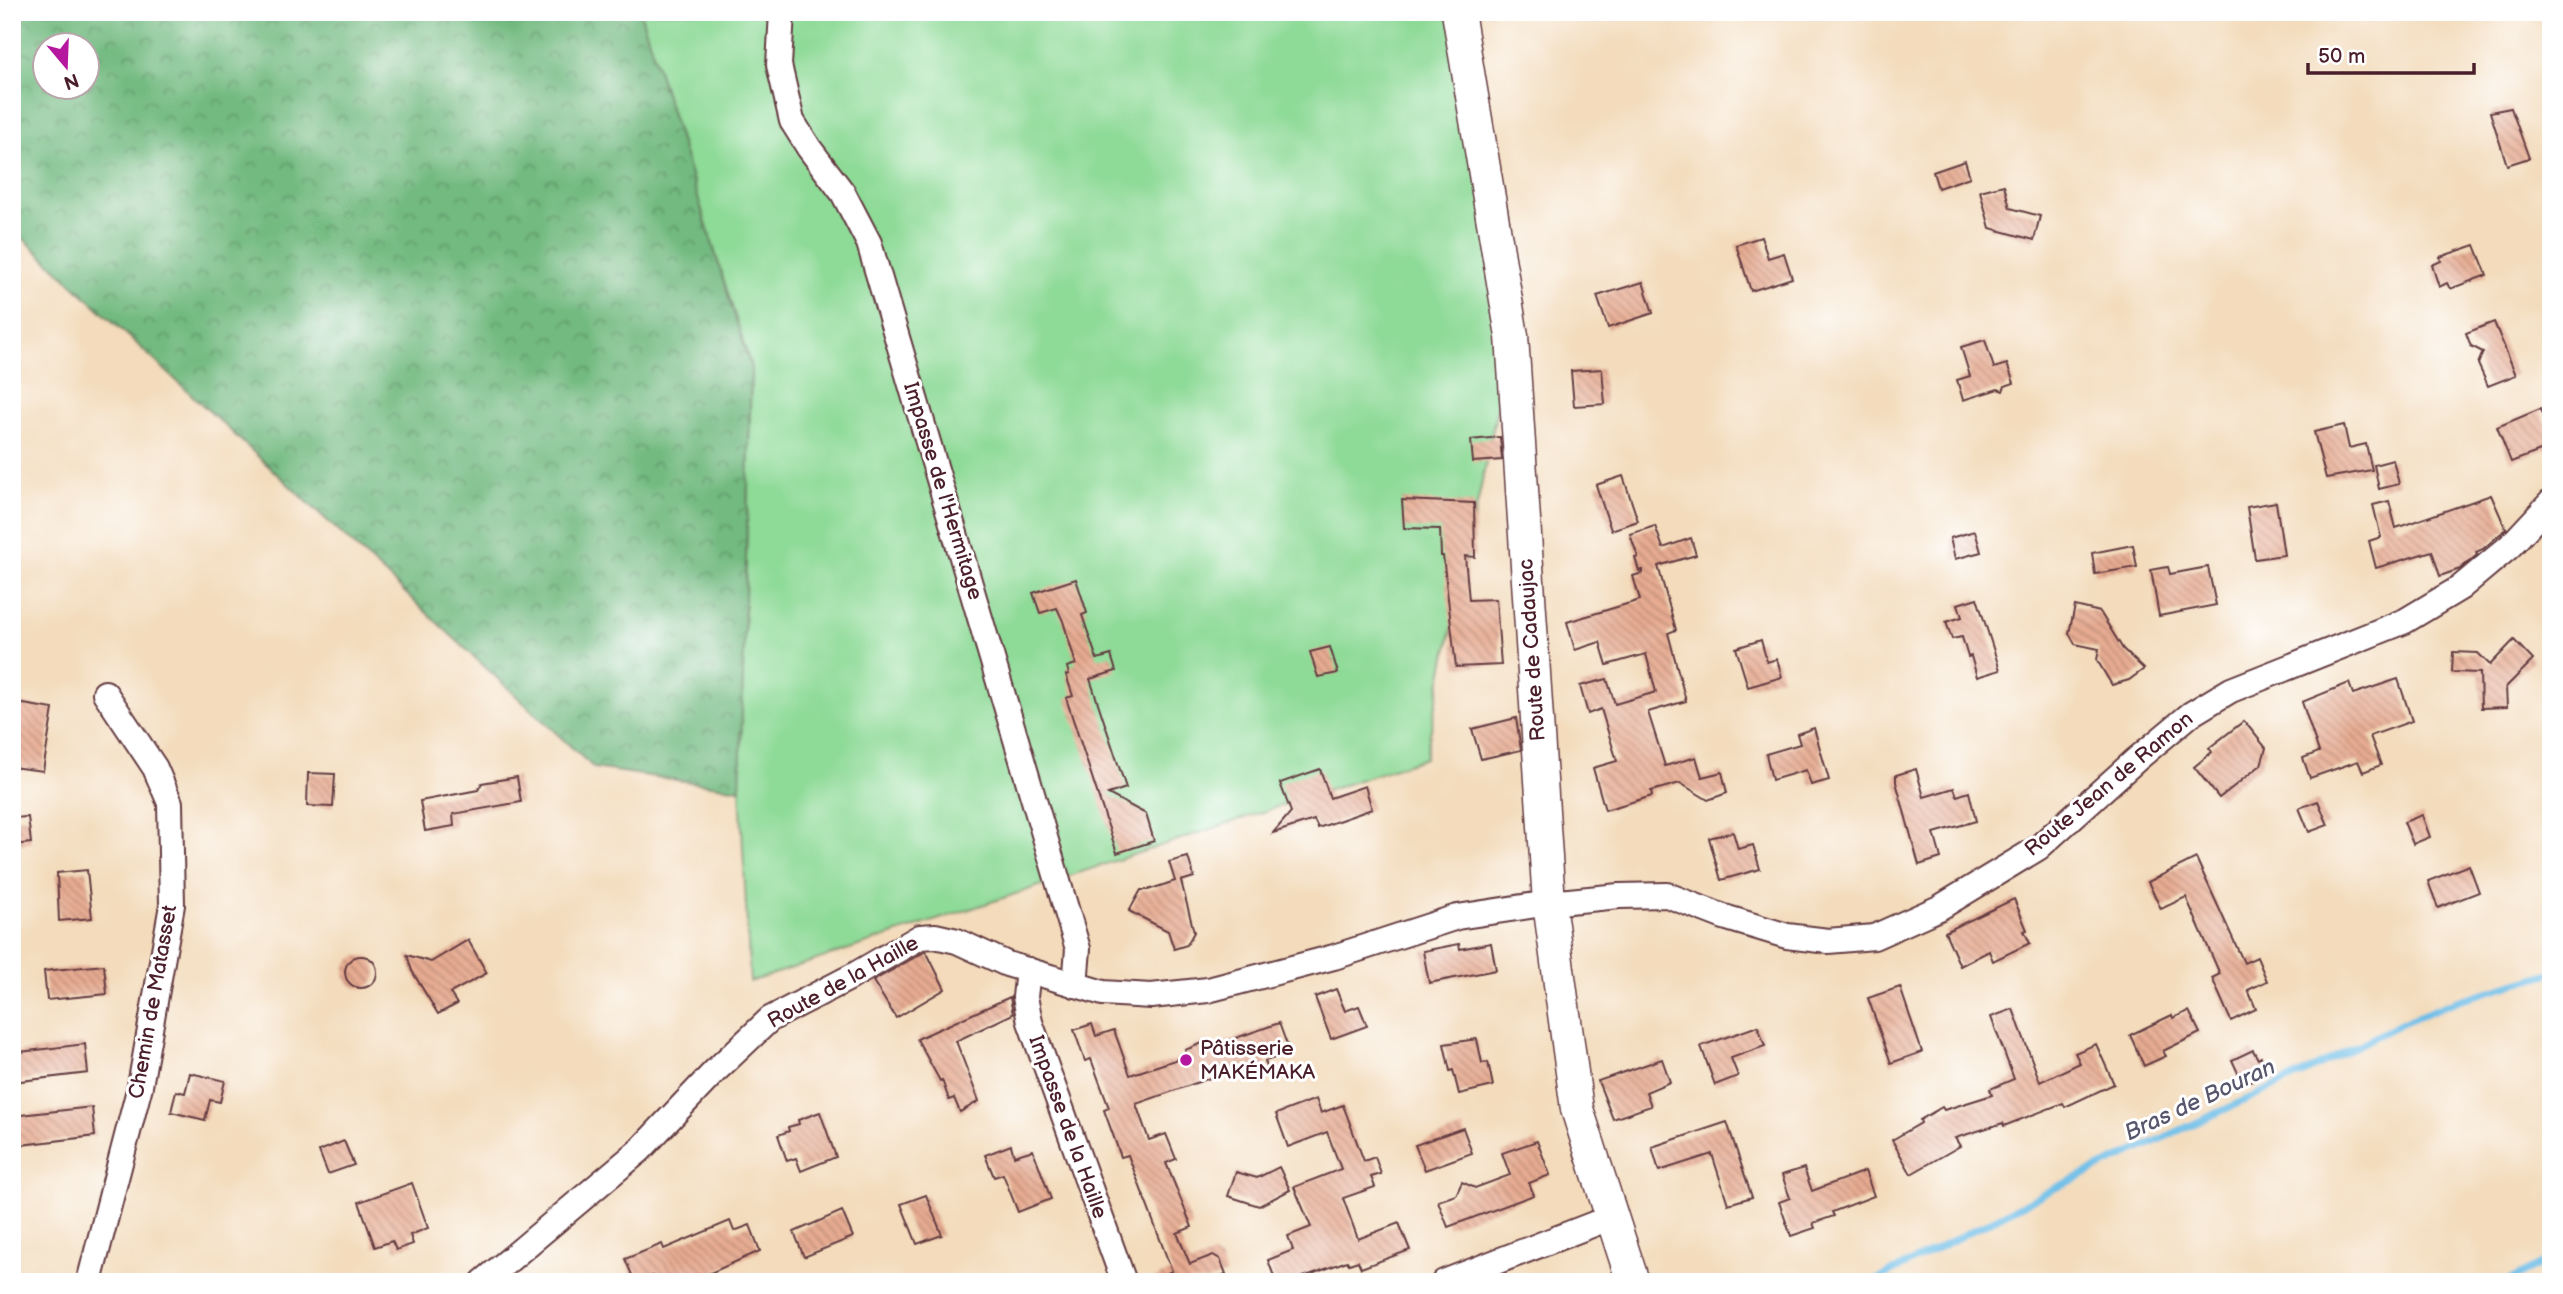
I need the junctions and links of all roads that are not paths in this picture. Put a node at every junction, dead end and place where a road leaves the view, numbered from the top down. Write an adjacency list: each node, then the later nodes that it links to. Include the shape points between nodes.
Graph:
1 (782, 12): 7 (street, Impasse de l'Hermitage, via 779,65 792,121 844,193 869,243 1078,949)
2 (1458, 12): 5 (street, Route de Cadaujac, via 1512,336)
3 (2551, 502): 5 (street, Route Jean de Ramon, via 2511,546 2460,588 2405,621 2231,690 2191,714 2038,848 1939,908 1874,937 1828,941 1787,936 1668,895)
4 (104, 694): 10 (street, Chemin de Matasset, via 155,768 170,803 172,905 140,1086)
5 (1549, 903): 7 (street, Route de la Haille, via 1457,917 1334,957 1208,990 1151,996 1103,993); 8 (street, Route de Cadaujac, via 1577,1109)
6 (1028, 970): 7 (street, Route de la Haille); 11 (street, Route de la Haille, via 957,941 920,937 770,1019 640,1150); 12 (street, Impasse de la Haille, via 1025,997 1030,1022)
7 (1075, 985)
8 (1612, 1217): 9 (street); 13 (street, Route de Cadaujac)
9 (1460, 1279)
10 (89, 1282)
11 (483, 1282)
12 (1124, 1282)
13 (1633, 1282)

